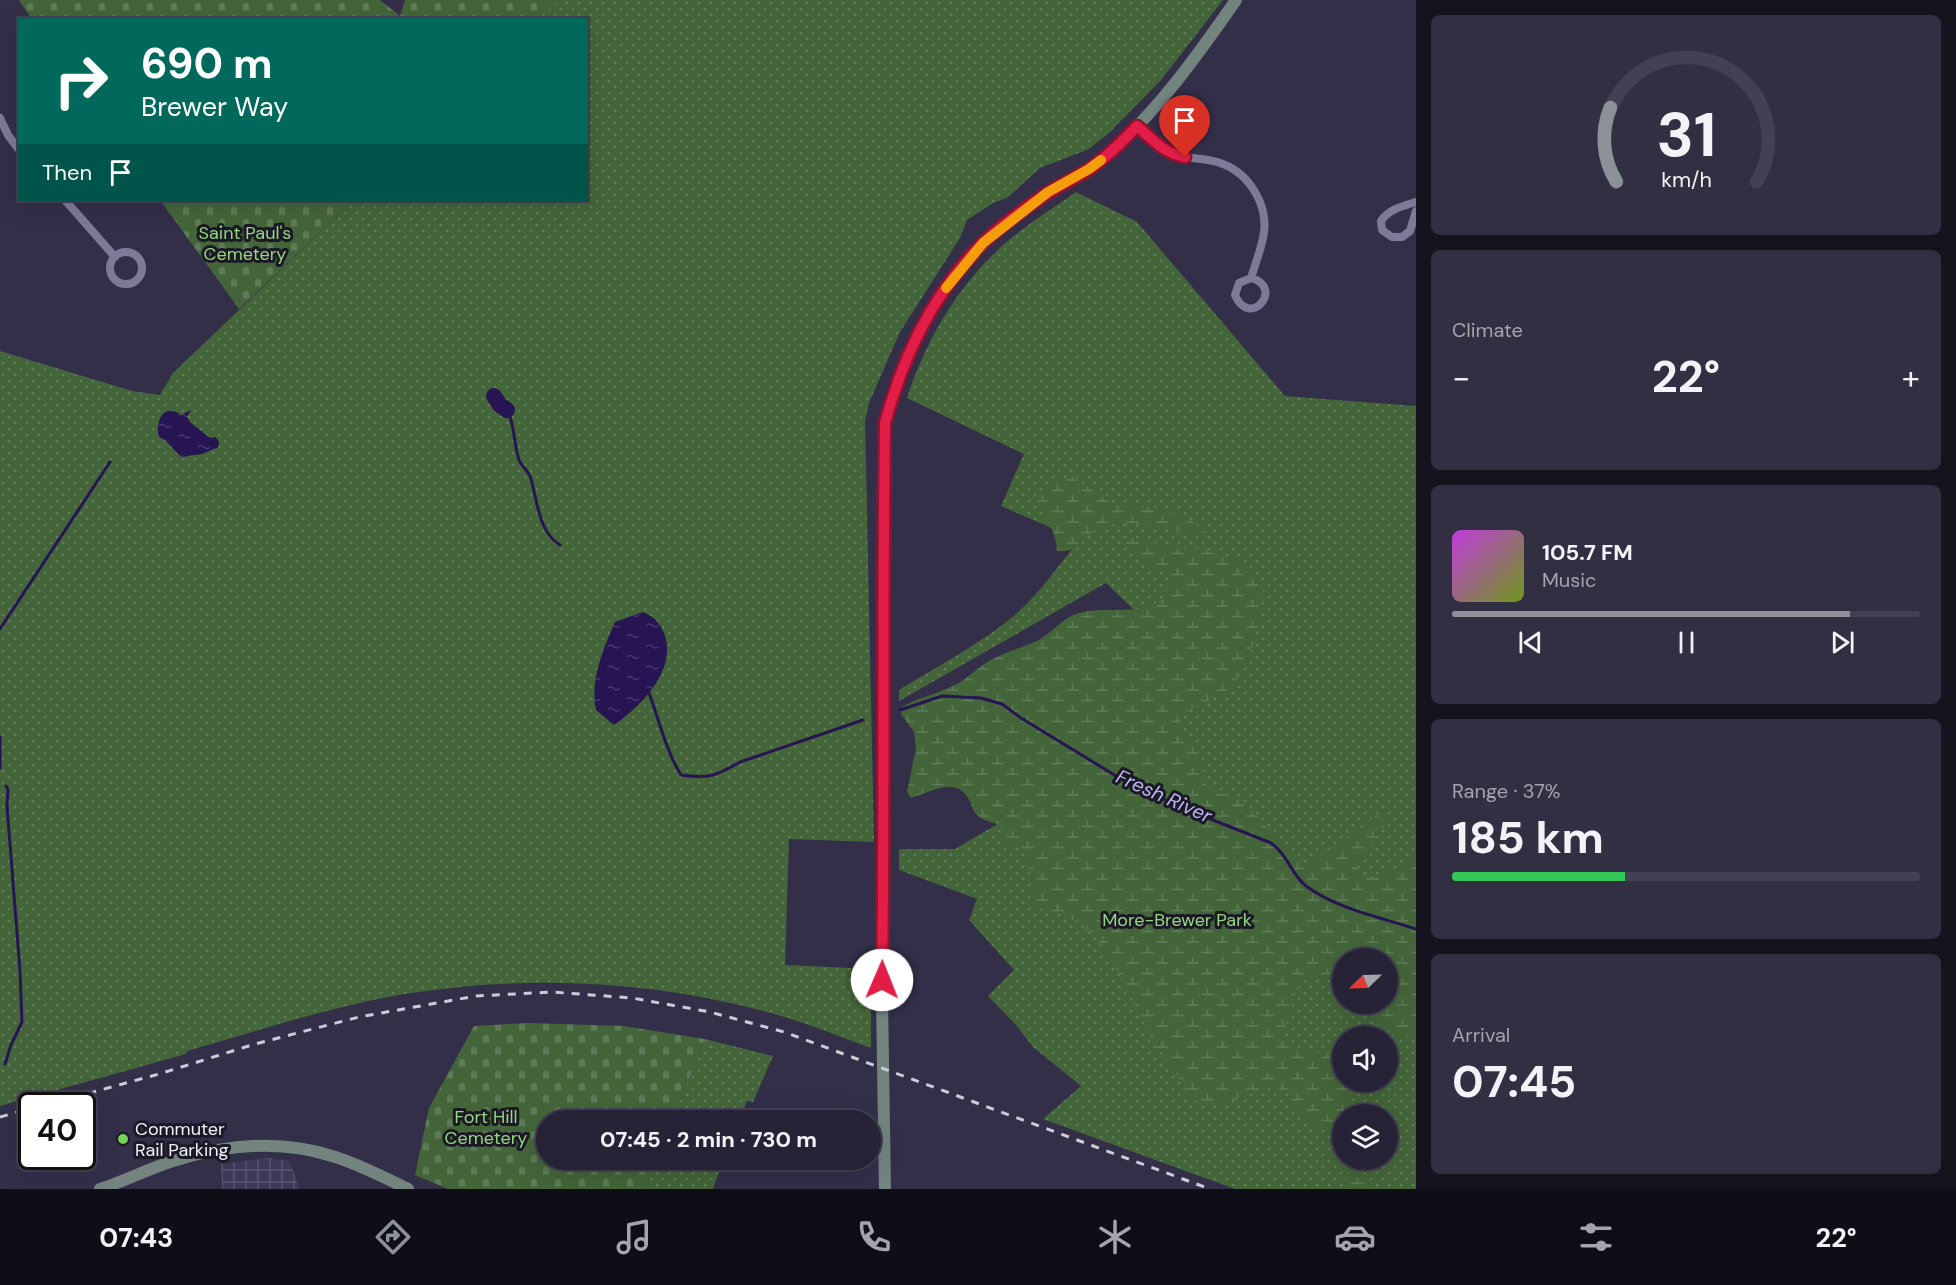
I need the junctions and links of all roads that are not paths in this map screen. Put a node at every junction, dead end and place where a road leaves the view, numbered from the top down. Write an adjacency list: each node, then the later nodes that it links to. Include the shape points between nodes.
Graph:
1 (1236, 0): 3 (street, via 1203,48)
2 (0, 118): 4 (street)
3 (1137, 126): 9 (street, via 1161,148 1222,163 1253,188 1265,220 1264,237); 12 (street, via 1097,163 1048,192 983,243 960,270 928,313 913,342 885,423)
4 (18, 148)
5 (65, 201): 8 (street)
6 (1416, 202): 7 (street, via 1385,215 1382,230 1392,237 1402,237 1410,231)
7 (1416, 211)
8 (115, 257)
9 (1251, 278)
10 (100, 1189): 11 (street, via 208,1151 282,1146 332,1156)
11 (408, 1189)
12 (885, 1189)

